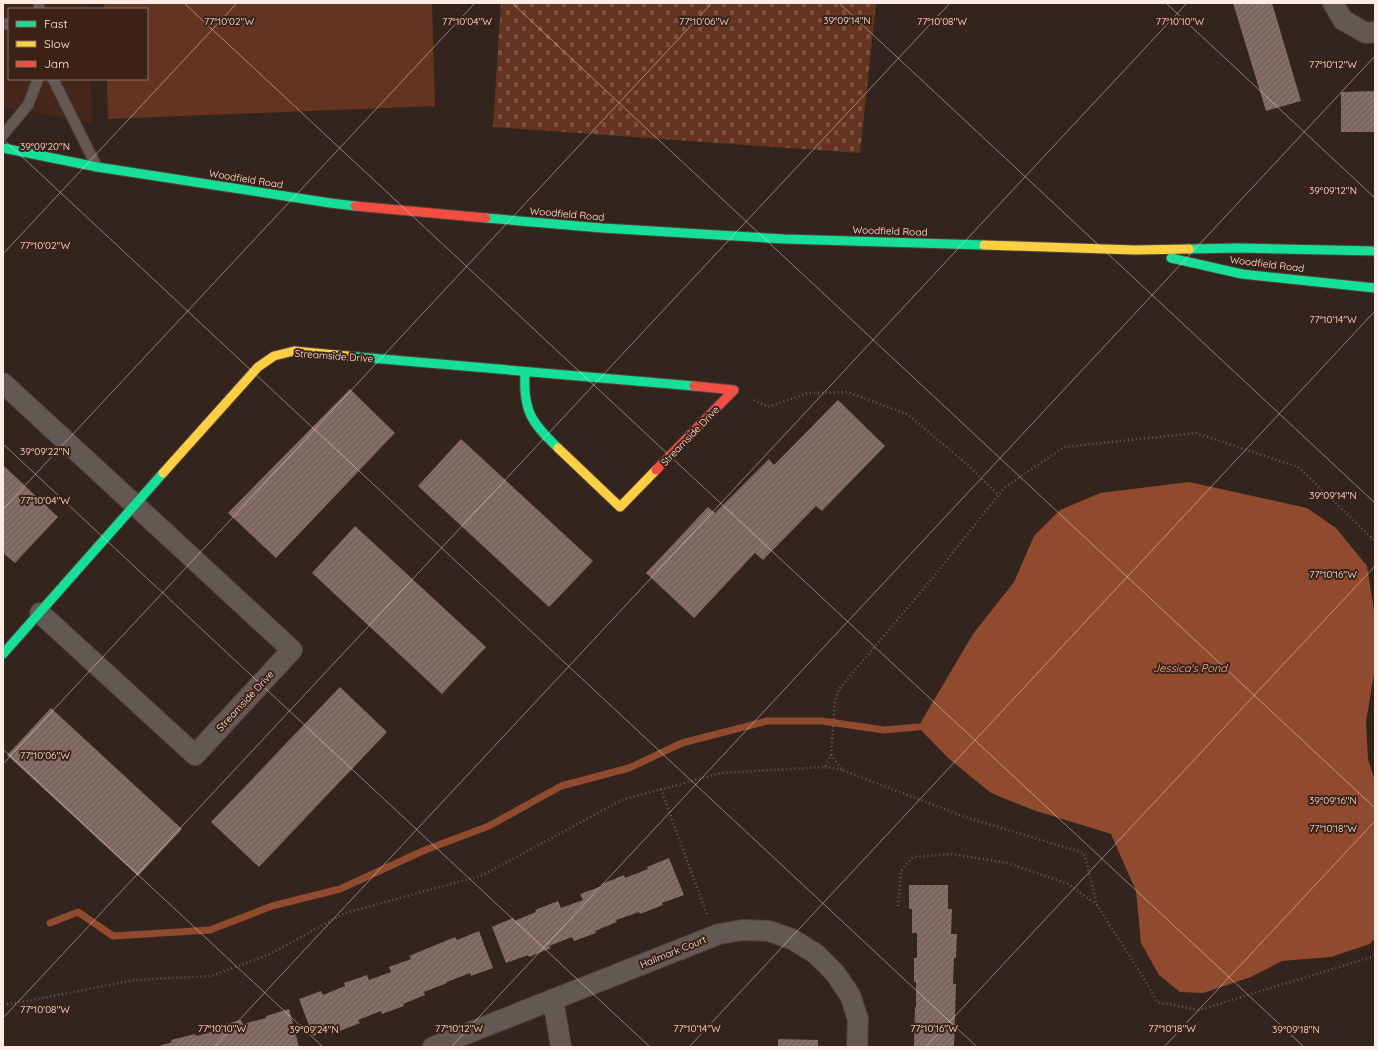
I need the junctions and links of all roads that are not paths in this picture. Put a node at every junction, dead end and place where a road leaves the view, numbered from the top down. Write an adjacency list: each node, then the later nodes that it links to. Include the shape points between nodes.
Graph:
1 (1334, 3): 2 (street, via 1343,20 1366,32)
2 (1375, 32)
3 (38, 80): 5 (lane, via 28,105)
4 (54, 80): 7 (lane)
5 (3, 135)
6 (3, 148): 7 (main road, Woodfield Road)
7 (97, 166): 8 (main road, Woodfield Road, via 330,203 602,228 784,239)
8 (1135, 250): 9 (main road, Woodfield Road, via 1239,248); 10 (main road, Woodfield Road, via 1242,274)
9 (1375, 251)
10 (1375, 288)
11 (525, 372): 11 (main road, Streamside Drive, via 734,390 620,508 538,430 527,409); 13 (main road, Streamside Drive, via 294,352 274,356 258,367)
12 (3, 382): 13 (street)
13 (135, 504): 14 (main road, Streamside Drive); 14 (street, Streamside Drive, via 292,650 195,755)
14 (40, 613): 15 (main road, Streamside Drive)
15 (3, 654)
16 (553, 999): 17 (street, Hallmark Court); 18 (street); 19 (street, Hallmark Court, via 715,936 742,930 769,931 792,939 816,954 835,974 850,995 858,1019)
17 (433, 1047)
18 (561, 1047)
19 (857, 1047)

